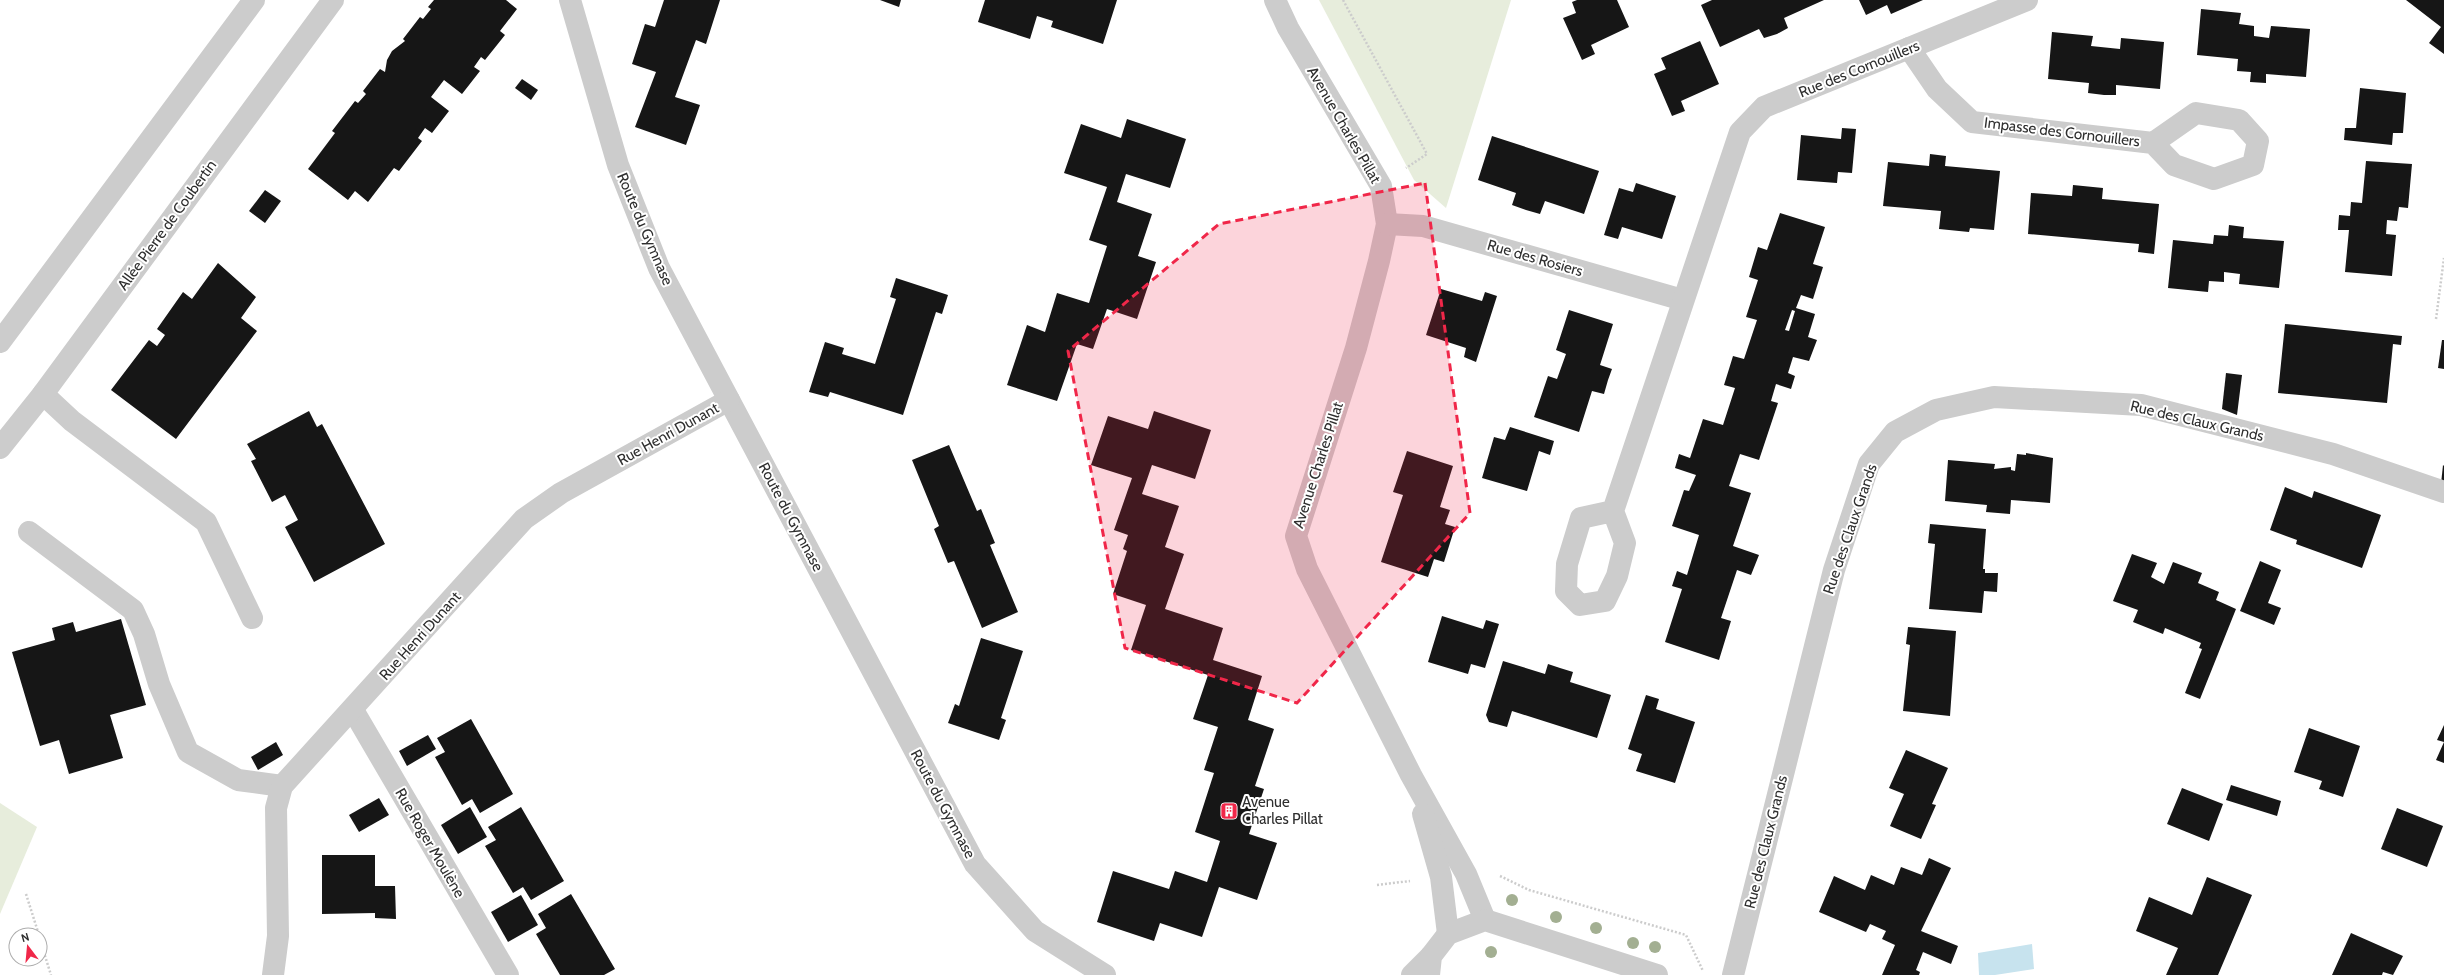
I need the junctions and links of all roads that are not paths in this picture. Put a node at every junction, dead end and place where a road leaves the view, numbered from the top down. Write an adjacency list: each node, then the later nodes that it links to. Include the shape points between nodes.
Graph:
1 (254, 0): 10 (street)
2 (333, 0): 11 (street, Allée Pierre de Coubertin)
3 (570, 0): 12 (street, Route du Gymnase, via 623,179 659,268)
4 (1275, 0): 8 (street, Avenue Charles Pillat, via 1288,28 1381,186)
5 (2027, 0): 6 (street, Rue des Cornouillers)
6 (1909, 48): 7 (street, Impasse des Cornouillers, via 1937,90 1972,122); 9 (street, Rue des Cornouillers, via 1764,107 1740,132)
7 (2153, 143)
8 (1387, 224): 9 (street, Rue des Rosiers, via 1423,226); 19 (street, Avenue Charles Pillat, via 1356,348 1296,536 1307,568)
9 (1683, 300): 15 (street)
10 (0, 342)
11 (43, 394): 13 (street, Allée Pierre de Coubertin); 17 (street, via 72,421 206,522)
12 (729, 400): 18 (street, Rue Henri Dunant, via 561,493 524,519); 27 (street, Route du Gymnase, via 974,864 1035,931)
13 (0, 448)
14 (2444, 492): 24 (street, Rue des Claux Grands, via 2333,454 2141,404 1994,397 1936,410 1895,432 1869,464 1834,570)
15 (1613, 511)
16 (29, 532): 20 (street, via 133,610 144,634 159,684 188,752 238,780)
17 (252, 618)
18 (353, 710): 20 (street, Rue Henri Dunant); 26 (street, Rue Roger Moulène)
19 (1411, 775): 21 (street, Avenue Charles Pillat, via 1466,874); 22 (street, via 1441,877)
20 (282, 786): 25 (street, Rue Henri Dunant, via 276,808 278,936)
21 (1485, 920): 22 (street); 29 (street)
22 (1448, 934): 23 (street)
23 (1430, 966): 28 (street)
24 (1732, 974)
25 (273, 975)
26 (508, 975)
27 (1105, 975)
28 (1412, 975)
29 (1657, 975)

